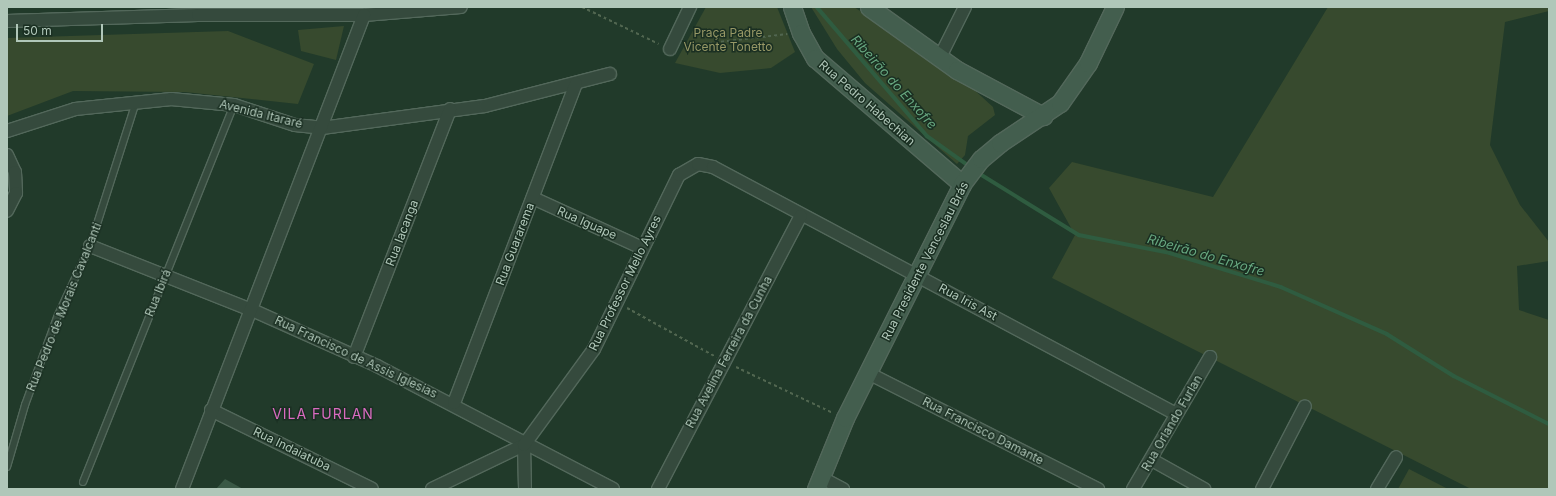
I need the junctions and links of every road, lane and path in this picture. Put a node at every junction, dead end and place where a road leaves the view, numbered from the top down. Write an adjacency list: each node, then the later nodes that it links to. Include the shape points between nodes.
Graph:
1 (180, 7): 9 (street)
2 (461, 7): 8 (street)
3 (690, 7): 12 (street)
4 (792, 7): 24 (street, Rua Pedro Habechian, via 800,33 815,58)
5 (869, 7): 13 (street)
6 (965, 7): 13 (street)
7 (1115, 7): 19 (street, Rua Presidente Venceslau Brás, via 1072,88)
8 (414, 9): 10 (street)
9 (198, 15): 10 (street); 11 (street)
10 (364, 15): 20 (street)
11 (7, 21)
12 (670, 48)
13 (940, 57): 19 (street)
14 (610, 74): 15 (street, Avenida Itararé)
15 (576, 84): 18 (street, Avenida Itararé, via 485,106); 25 (street, Rua Guararema)
16 (136, 101): 17 (street, Avenida Itararé, via 194,100); 21 (street, Avenida Itararé, via 75,109); 28 (lane, Rua Pedro de Morais Cavalcanti)
17 (234, 105): 20 (street, Avenida Itararé, via 295,125); 30 (lane, Rua Ibirá)
18 (450, 109): 20 (street, Avenida Itararé); 33 (street, Rua Iacanga)
19 (1042, 116): 24 (street, Rua Presidente Venceslau Brás, via 981,159)
20 (322, 128): 32 (street)
21 (7, 132)
22 (7, 155): 26 (street, via 15,172 16,193)
23 (694, 164): 27 (street, Rua Iris Ast, via 713,168); 29 (street, Rua Professor Mello Ayres, via 679,175)
24 (966, 179): 31 (street, Rua Presidente Venceslau Brás)
25 (533, 198): 29 (street, Rua Iguape); 36 (street, Rua Guararema)
26 (7, 211)
27 (801, 216): 31 (street, Rua Iris Ast); 51 (street, Rua Avelina Ferreira da Cunha)
28 (90, 246): 30 (street, Rua Francisco de Assis Iglesias); 43 (lane, Rua Pedro de Morais Cavalcanti, via 55,322 25,405)
29 (642, 248): 40 (street, Rua Professor Mello Ayres, via 594,349)
30 (166, 274): 32 (street, Rua Francisco de Assis Iglesias); 44 (lane, Rua Ibirá)
31 (917, 274): 35 (street, Rua Presidente Venceslau Brás); 39 (street, Rua Iris Ast)
32 (252, 310): 33 (street, Rua Francisco de Assis Iglesias); 38 (street)
33 (354, 356): 36 (street, Rua Francisco de Assis Iglesias)
34 (1210, 357): 39 (street, Rua Orlando Furlan)
35 (868, 373): 45 (street, Rua Presidente Venceslau Brás, via 845,418); 53 (street, Rua Francisco Damante)
36 (454, 403): 40 (street, Rua Francisco de Assis Iglesias)
37 (1305, 406): 56 (street)
38 (211, 410): 46 (street); 47 (street, Rua Indaiatuba)
39 (1176, 414): 42 (street, Rua Orlando Furlan)
40 (524, 445): 48 (street); 49 (street); 50 (street, Rua Francisco de Assis Iglesias)
41 (1396, 456): 57 (street)
42 (1152, 460): 54 (street, Rua Orlando Furlan); 55 (street)
43 (7, 468)
44 (83, 482)
45 (819, 483): 52 (street)
46 (182, 489)
47 (372, 489)
48 (432, 489)
49 (525, 489)
50 (613, 489)
51 (658, 489)
52 (843, 489)
53 (1098, 489)
54 (1133, 489)
55 (1204, 489)
56 (1262, 489)
57 (1377, 489)

